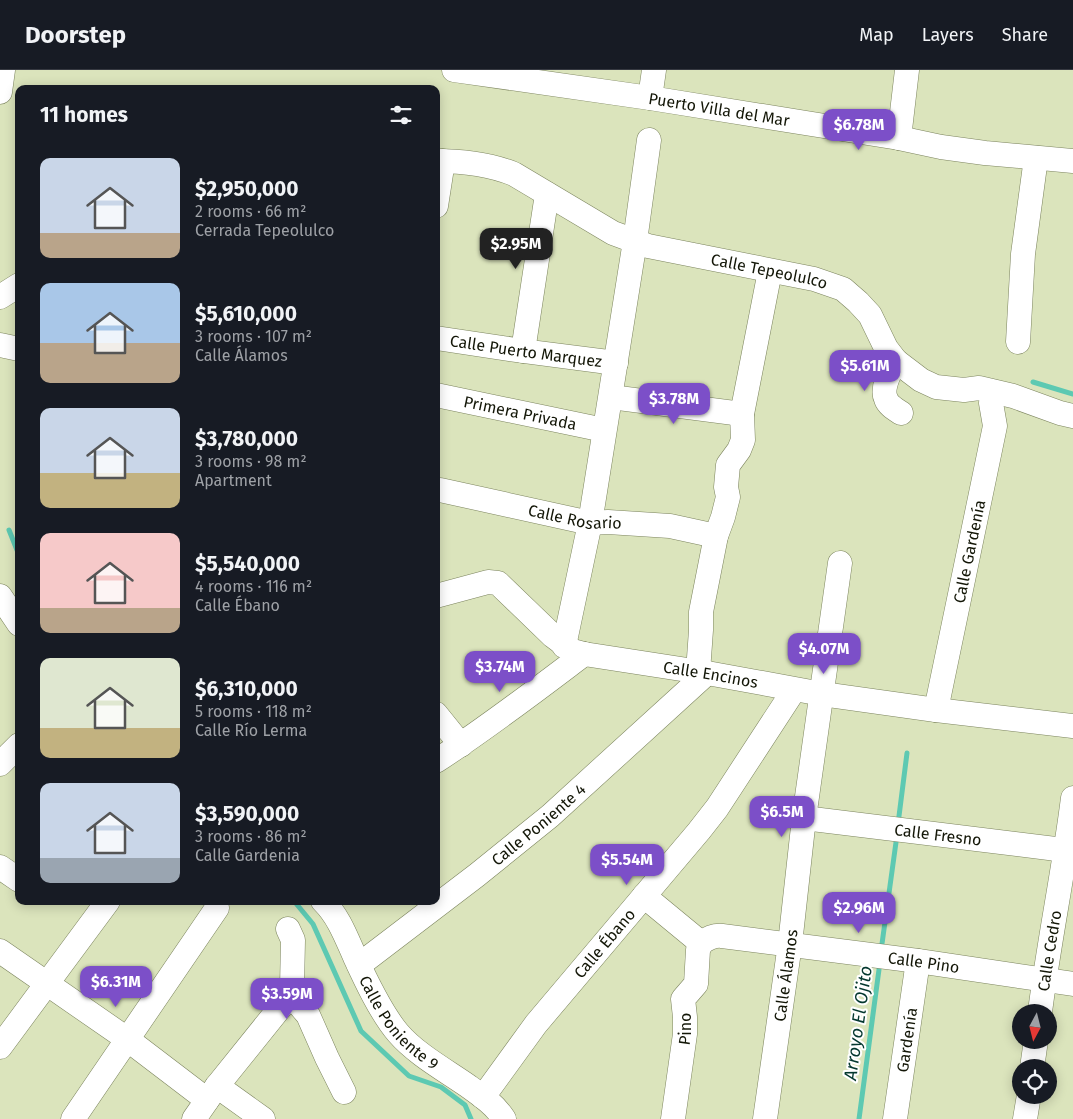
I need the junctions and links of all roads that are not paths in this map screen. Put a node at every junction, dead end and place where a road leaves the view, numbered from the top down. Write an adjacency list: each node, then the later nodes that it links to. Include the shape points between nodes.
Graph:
1 (3, 70): 5 (street)
2 (454, 70): 6 (street, Puerto Villa del Mar)
3 (654, 70): 6 (street)
4 (907, 70): 7 (street)
5 (0, 92)
6 (650, 98): 7 (street, Puerto Villa del Mar)
7 (899, 138): 9 (street, Puerto Villa del Mar, via 941,147)
8 (649, 140): 13 (street)
9 (1036, 158): 11 (street, Puerto Villa del Mar); 18 (street, via 1023,254)
10 (440, 161): 12 (street, Calle Tepeolulco, via 500,168)
11 (1073, 161)
12 (547, 194): 13 (street, Calle Tepeolulco, via 613,233); 21 (street)
13 (635, 241): 14 (street, Calle Tepeolulco); 23 (street)
14 (770, 271): 22 (street, Calle Tepeolulco, via 814,279 843,289 870,315); 28 (street)
15 (15, 288): 16 (street)
16 (0, 297)
17 (440, 339): 21 (street, Calle Puerto Marquez)
18 (1018, 342)
19 (0, 345): 20 (street)
20 (15, 348)
21 (523, 351): 23 (street, Calle Puerto Marquez)
22 (896, 361): 24 (street, Calle Tepeolulco, via 936,387 979,388); 27 (street, via 888,375 884,397)
23 (616, 363): 26 (street)
24 (994, 392): 29 (street, Calle Tepeolulco); 42 (street, Calle Gardenía, via 991,403 995,426)
25 (440, 396): 30 (street, Primera Privada)
26 (610, 398): 28 (street); 30 (street)
27 (901, 413)
28 (742, 414): 33 (street, via 743,440 728,465 728,497)
29 (1073, 416)
30 (604, 430): 32 (street)
31 (440, 490): 32 (street, Calle Rosario)
32 (590, 523): 33 (street, Calle Rosario, via 670,526); 38 (street)
33 (716, 536): 39 (street, via 702,612)
34 (840, 563): 41 (street, Calle Álamos)
35 (440, 595): 38 (street, via 488,582 498,583 553,636)
36 (0, 596): 37 (street)
37 (15, 618)
38 (574, 650): 39 (street, Calle Encinos); 45 (street, via 524,700)
39 (702, 673): 40 (street, Calle Encinos); 55 (street, Calle Poniente 4, via 550,816)
40 (794, 690): 41 (street, Calle Encinos); 54 (street, Calle Ébano, via 716,808)
41 (822, 694): 42 (street, Calle Encinos); 50 (street, Calle Álamos)
42 (936, 710): 44 (street, Calle Encinos)
43 (440, 719): 45 (street)
44 (1073, 726)
45 (461, 745): 47 (street)
46 (15, 749): 48 (street)
47 (440, 758)
48 (0, 764)
49 (1073, 798): 51 (street, Calle Cedro)
50 (804, 818): 51 (street, Calle Fresno); 62 (street, Calle Álamos)
51 (1070, 850): 66 (street, Calle Cedro)
52 (0, 867): 53 (street)
53 (15, 877)
54 (644, 896): 61 (street); 74 (street, Calle Ébano, via 536,1024)
55 (440, 904)
56 (105, 905): 67 (street)
57 (327, 905): 65 (street, Calle Poniente 9, via 341,926)
58 (438, 905): 65 (street, Calle Poniente 4)
59 (217, 908): 71 (street)
60 (288, 929): 69 (street, via 293,940)
61 (702, 943): 62 (street, Calle Pino, via 718,936); 80 (street, Pino, via 698,950 696,984 683,1001 685,1034)
62 (790, 944): 64 (street, Calle Pino); 81 (street, Calle Álamos)
63 (0, 951): 67 (street)
64 (918, 961): 66 (street, Calle Pino); 82 (street, Gardenía)
65 (359, 966): 74 (street, Calle Poniente 9, via 383,1012 400,1035)
66 (1044, 980): 68 (street, Calle Pino); 70 (street, Calle Cedro)
67 (46, 983): 71 (street); 72 (street)
68 (1073, 984)
69 (290, 994): 73 (street, via 308,1015); 75 (street)
70 (1041, 1004)
71 (127, 1039): 75 (street); 77 (street)
72 (0, 1047)
73 (344, 1092)
74 (483, 1097): 79 (street, Calle Poniente 9)
75 (206, 1101): 78 (street)
76 (1028, 1104): 83 (street)
77 (73, 1119)
78 (263, 1119)
79 (504, 1119)
80 (673, 1119)
81 (765, 1119)
82 (895, 1119)
83 (1025, 1119)

